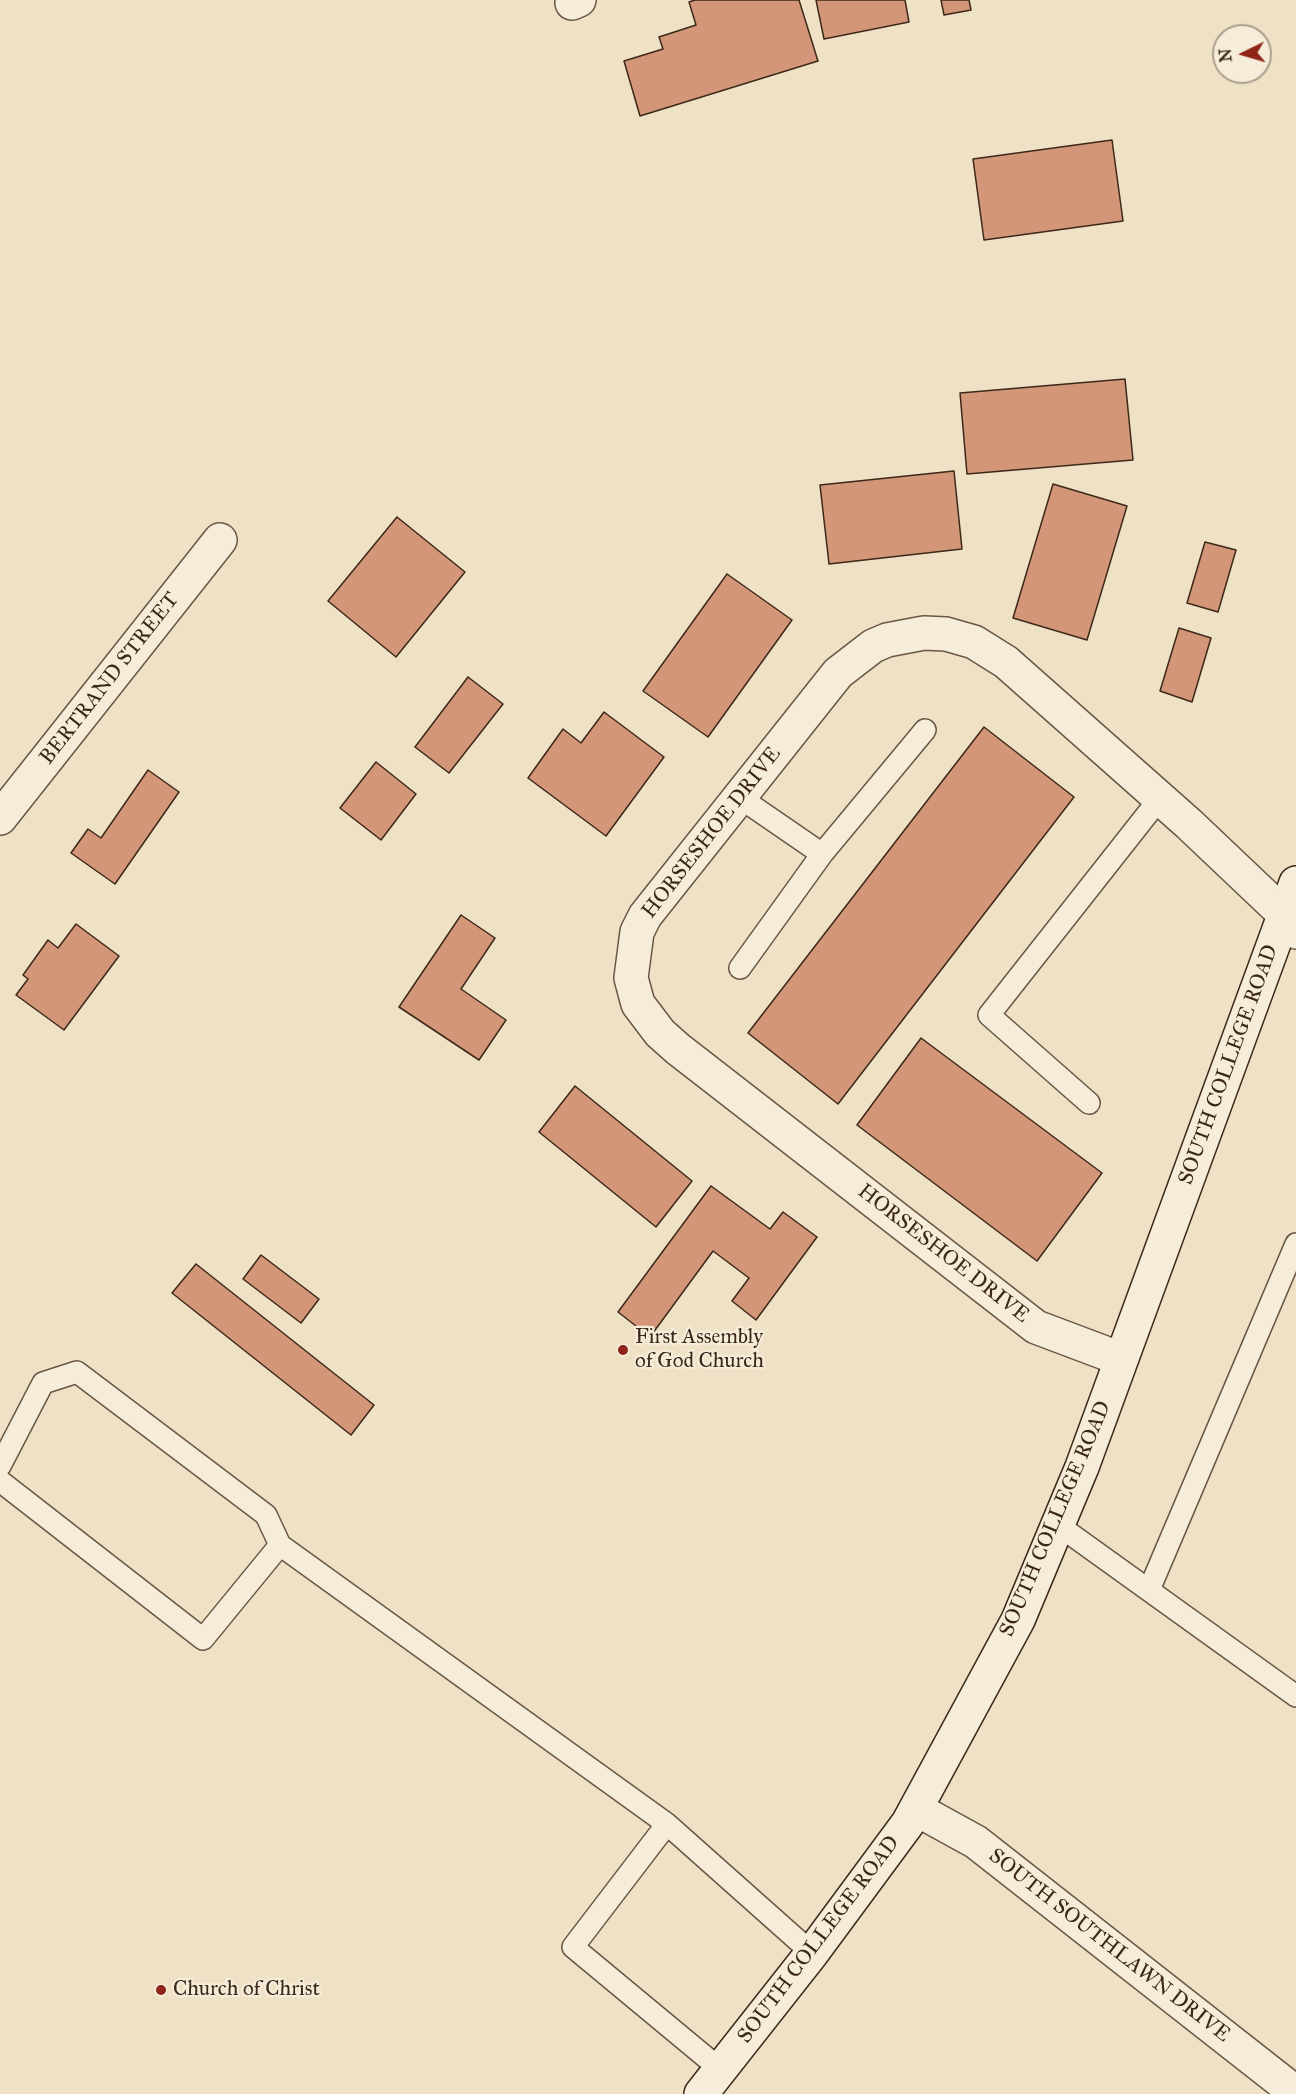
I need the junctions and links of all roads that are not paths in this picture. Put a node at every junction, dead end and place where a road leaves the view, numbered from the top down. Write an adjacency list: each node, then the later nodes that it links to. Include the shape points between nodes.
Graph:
1 (220, 540): 5 (street, BERTRAND STREET)
2 (924, 730): 6 (lane)
3 (739, 797): 4 (street, HORSESHOE DRIVE, via 855,657 887,640 924,633 974,642 1006,662); 6 (lane); 12 (street, HORSESHOE DRIVE, via 645,916 637,932 631,978 646,1017 678,1049 1036,1327)
4 (1160, 798): 8 (street, HORSESHOE DRIVE); 10 (lane, via 988,1015)
5 (0, 818)
6 (822, 854): 9 (lane)
7 (1296, 883): 8 (street, SOUTH COLLEGE ROAD)
8 (1290, 923): 12 (street, SOUTH COLLEGE ROAD)
9 (740, 968)
10 (1089, 1103)
11 (1296, 1244): 17 (lane)
12 (1121, 1359): 15 (street, SOUTH COLLEGE ROAD)
13 (0, 1466): 16 (lane, via 43,1383 77,1372 266,1515)
14 (0, 1481): 16 (lane, via 203,1639)
15 (1058, 1525): 17 (lane); 19 (street, SOUTH COLLEGE ROAD, via 1018,1620)
16 (280, 1545): 20 (lane)
17 (1149, 1590): 18 (lane)
18 (1296, 1696)
19 (916, 1809): 21 (street, SOUTH COLLEGE ROAD); 23 (street, SOUTH SOUTHLAWN DRIVE, via 976,1842)
20 (667, 1824): 21 (lane); 22 (lane, via 573,1947)
21 (812, 1953): 22 (street, SOUTH COLLEGE ROAD)
22 (710, 2081)
23 (1296, 2093)

